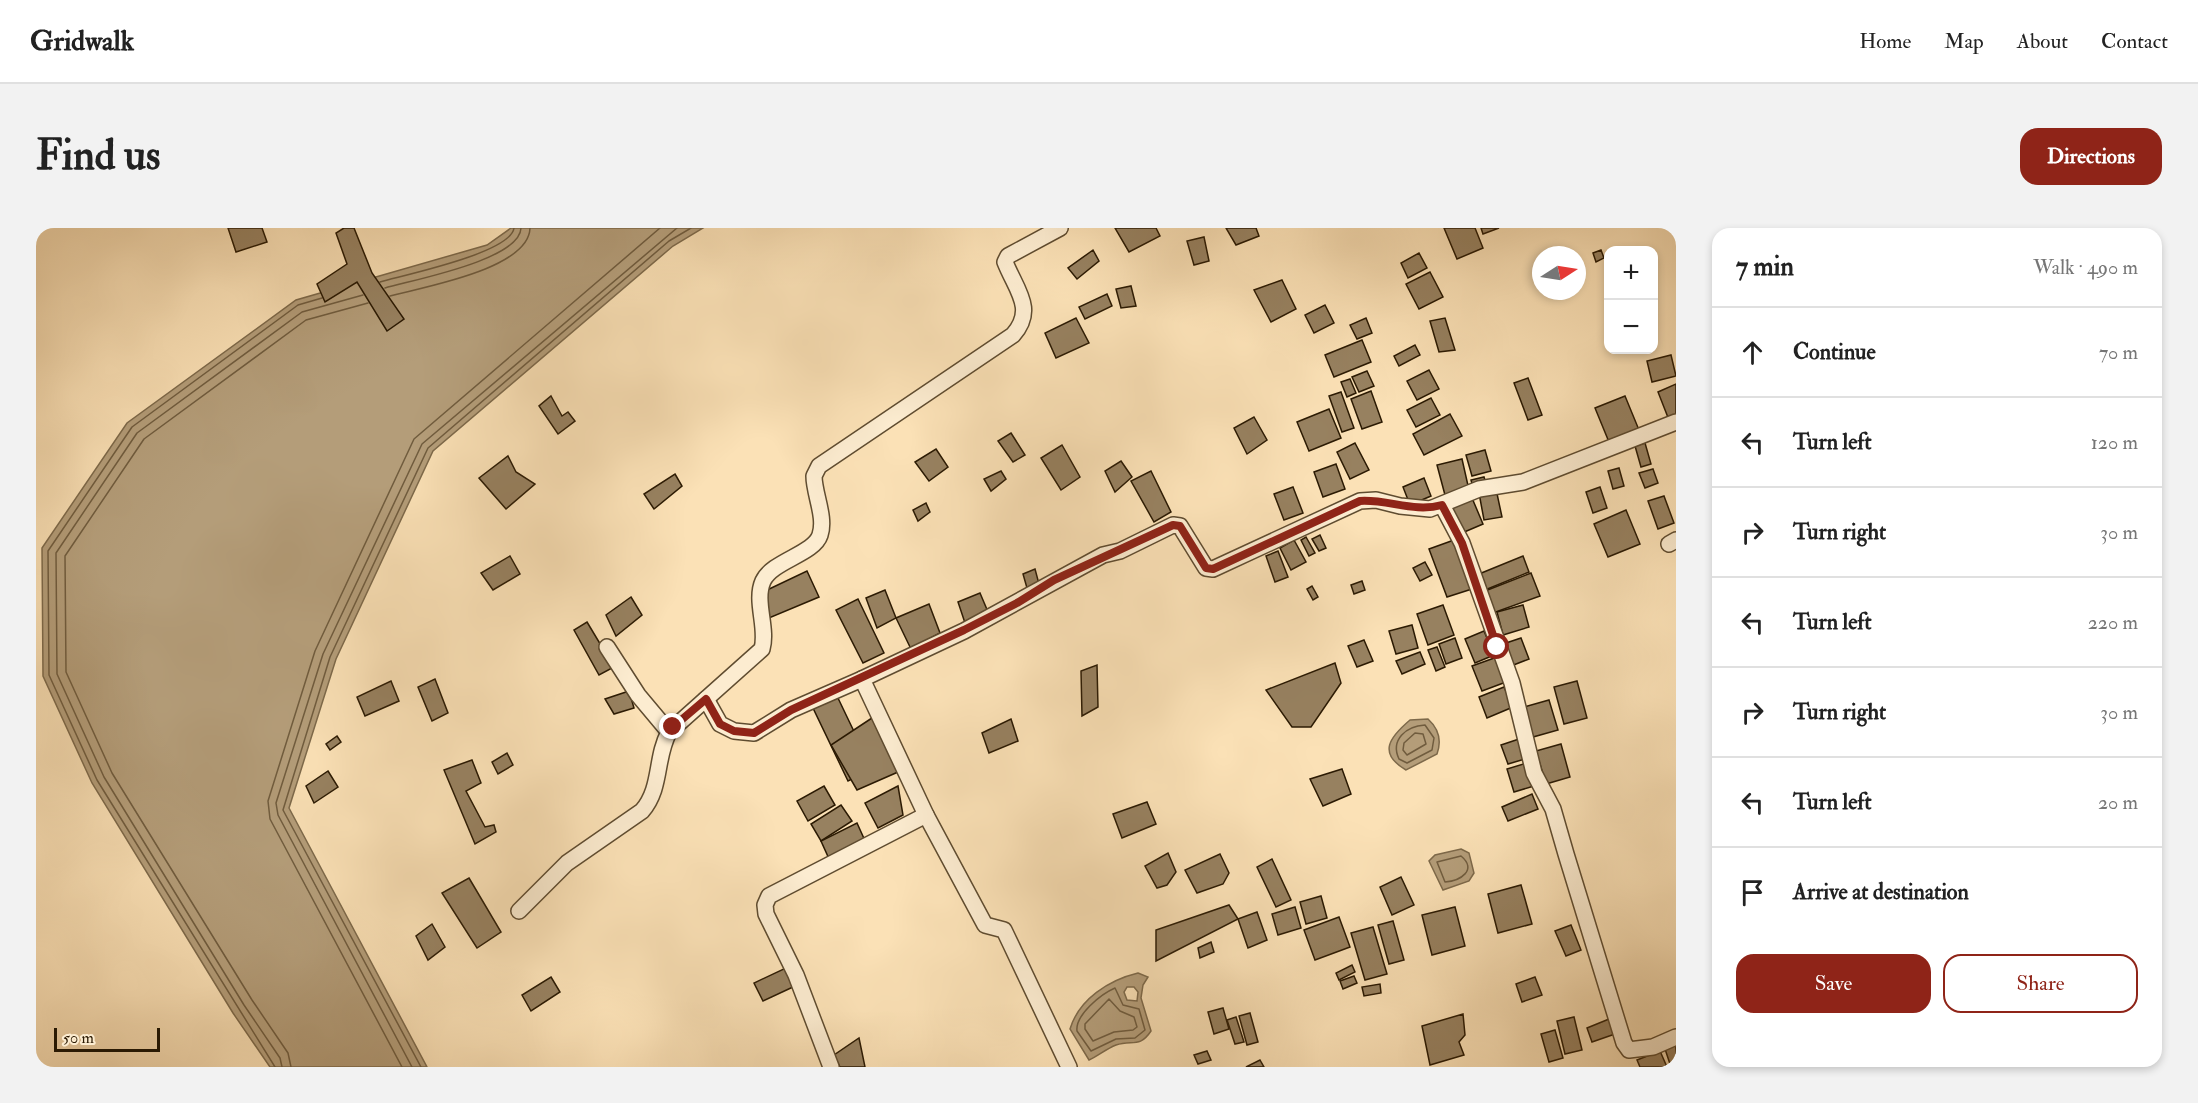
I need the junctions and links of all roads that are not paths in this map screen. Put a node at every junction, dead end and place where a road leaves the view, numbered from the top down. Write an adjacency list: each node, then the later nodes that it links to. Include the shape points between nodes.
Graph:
1 (1060, 228): 6 (street, via 1008,256 1005,262 1025,308 1022,325 1013,335 819,466 814,476 820,536 768,573 760,593 762,649)
2 (1676, 422): 3 (street, via 1523,482 1479,489)
3 (1442, 505): 5 (street, via 1430,508 1360,501 1213,569 1206,568 1180,526 1173,525 1120,551 1103,555 964,630); 10 (street, via 1462,543 1512,683 1534,773 1560,827 1624,1043 1629,1050 1653,1047)
4 (607, 647): 7 (street, via 638,695)
5 (862, 679): 6 (street, via 791,710 754,733 734,731 720,724); 8 (street)
6 (706, 699): 7 (street)
7 (669, 732): 9 (street, via 663,743 657,784 646,806 567,863)
8 (926, 815): 11 (street, via 792,883 769,896 765,905); 12 (street, via 985,925 1004,930)
9 (519, 910)
10 (1676, 1037)
11 (831, 1067)
12 (1069, 1067)

